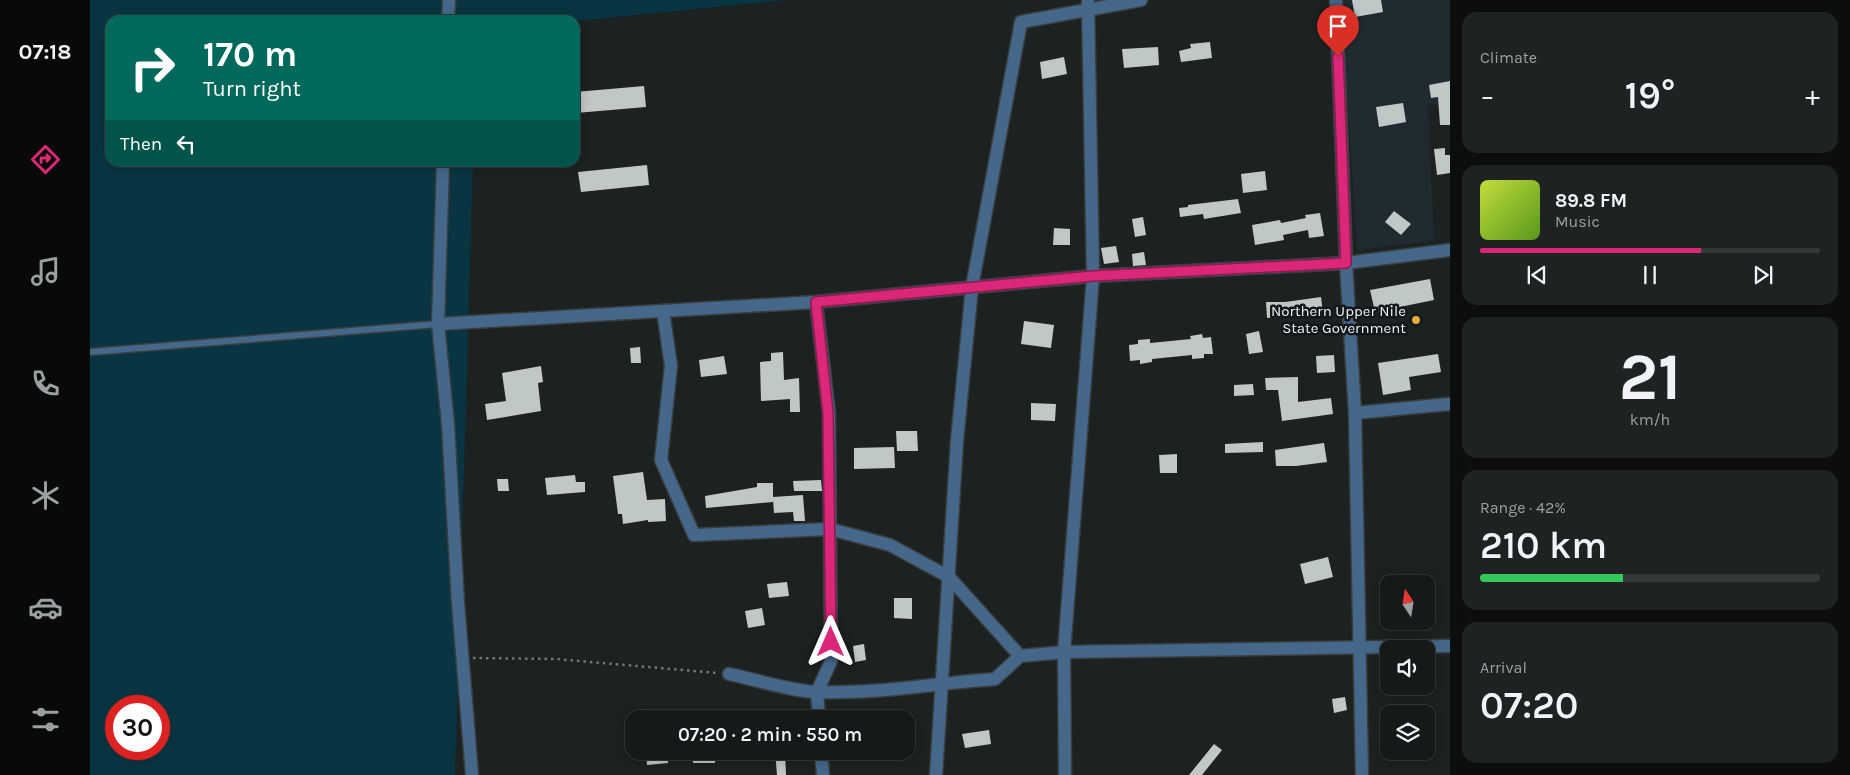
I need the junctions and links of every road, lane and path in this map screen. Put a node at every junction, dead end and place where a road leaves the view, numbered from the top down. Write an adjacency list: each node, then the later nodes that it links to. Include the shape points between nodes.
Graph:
1 (449, 0): 5 (street)
2 (1141, 0): 4 (street)
3 (1336, 0): 8 (street)
4 (1088, 4): 9 (street); 10 (street, via 1021,22)
5 (448, 15)
6 (443, 167): 13 (street)
7 (1450, 250): 8 (street)
8 (1346, 263): 9 (street); 16 (street)
9 (1093, 276): 10 (street); 21 (street)
10 (972, 287): 11 (street); 18 (street)
11 (816, 302): 12 (street); 17 (street, via 828,413)
12 (663, 311): 13 (street); 17 (street, via 672,366 661,460 694,535)
13 (438, 324): 14 (lane); 23 (street, via 448,424)
14 (90, 352)
15 (1450, 404): 16 (street)
16 (1355, 413): 20 (street)
17 (830, 529): 18 (street, via 890,544); 26 (street, via 831,661)
18 (950, 577): 22 (street); 25 (street)
19 (1450, 646): 20 (street)
20 (1360, 649): 21 (street); 33 (street)
21 (1064, 652): 22 (street); 32 (street)
22 (1020, 656): 25 (street, via 995,679)
23 (463, 658): 24 (path, via 556,659); 29 (street)
24 (728, 674): 26 (street)
25 (943, 682): 26 (street, via 889,691); 31 (street)
26 (817, 692): 27 (street)
27 (818, 710)
28 (822, 760): 30 (street)
29 (472, 775)
30 (823, 775)
31 (936, 775)
32 (1065, 775)
33 (1362, 775)

